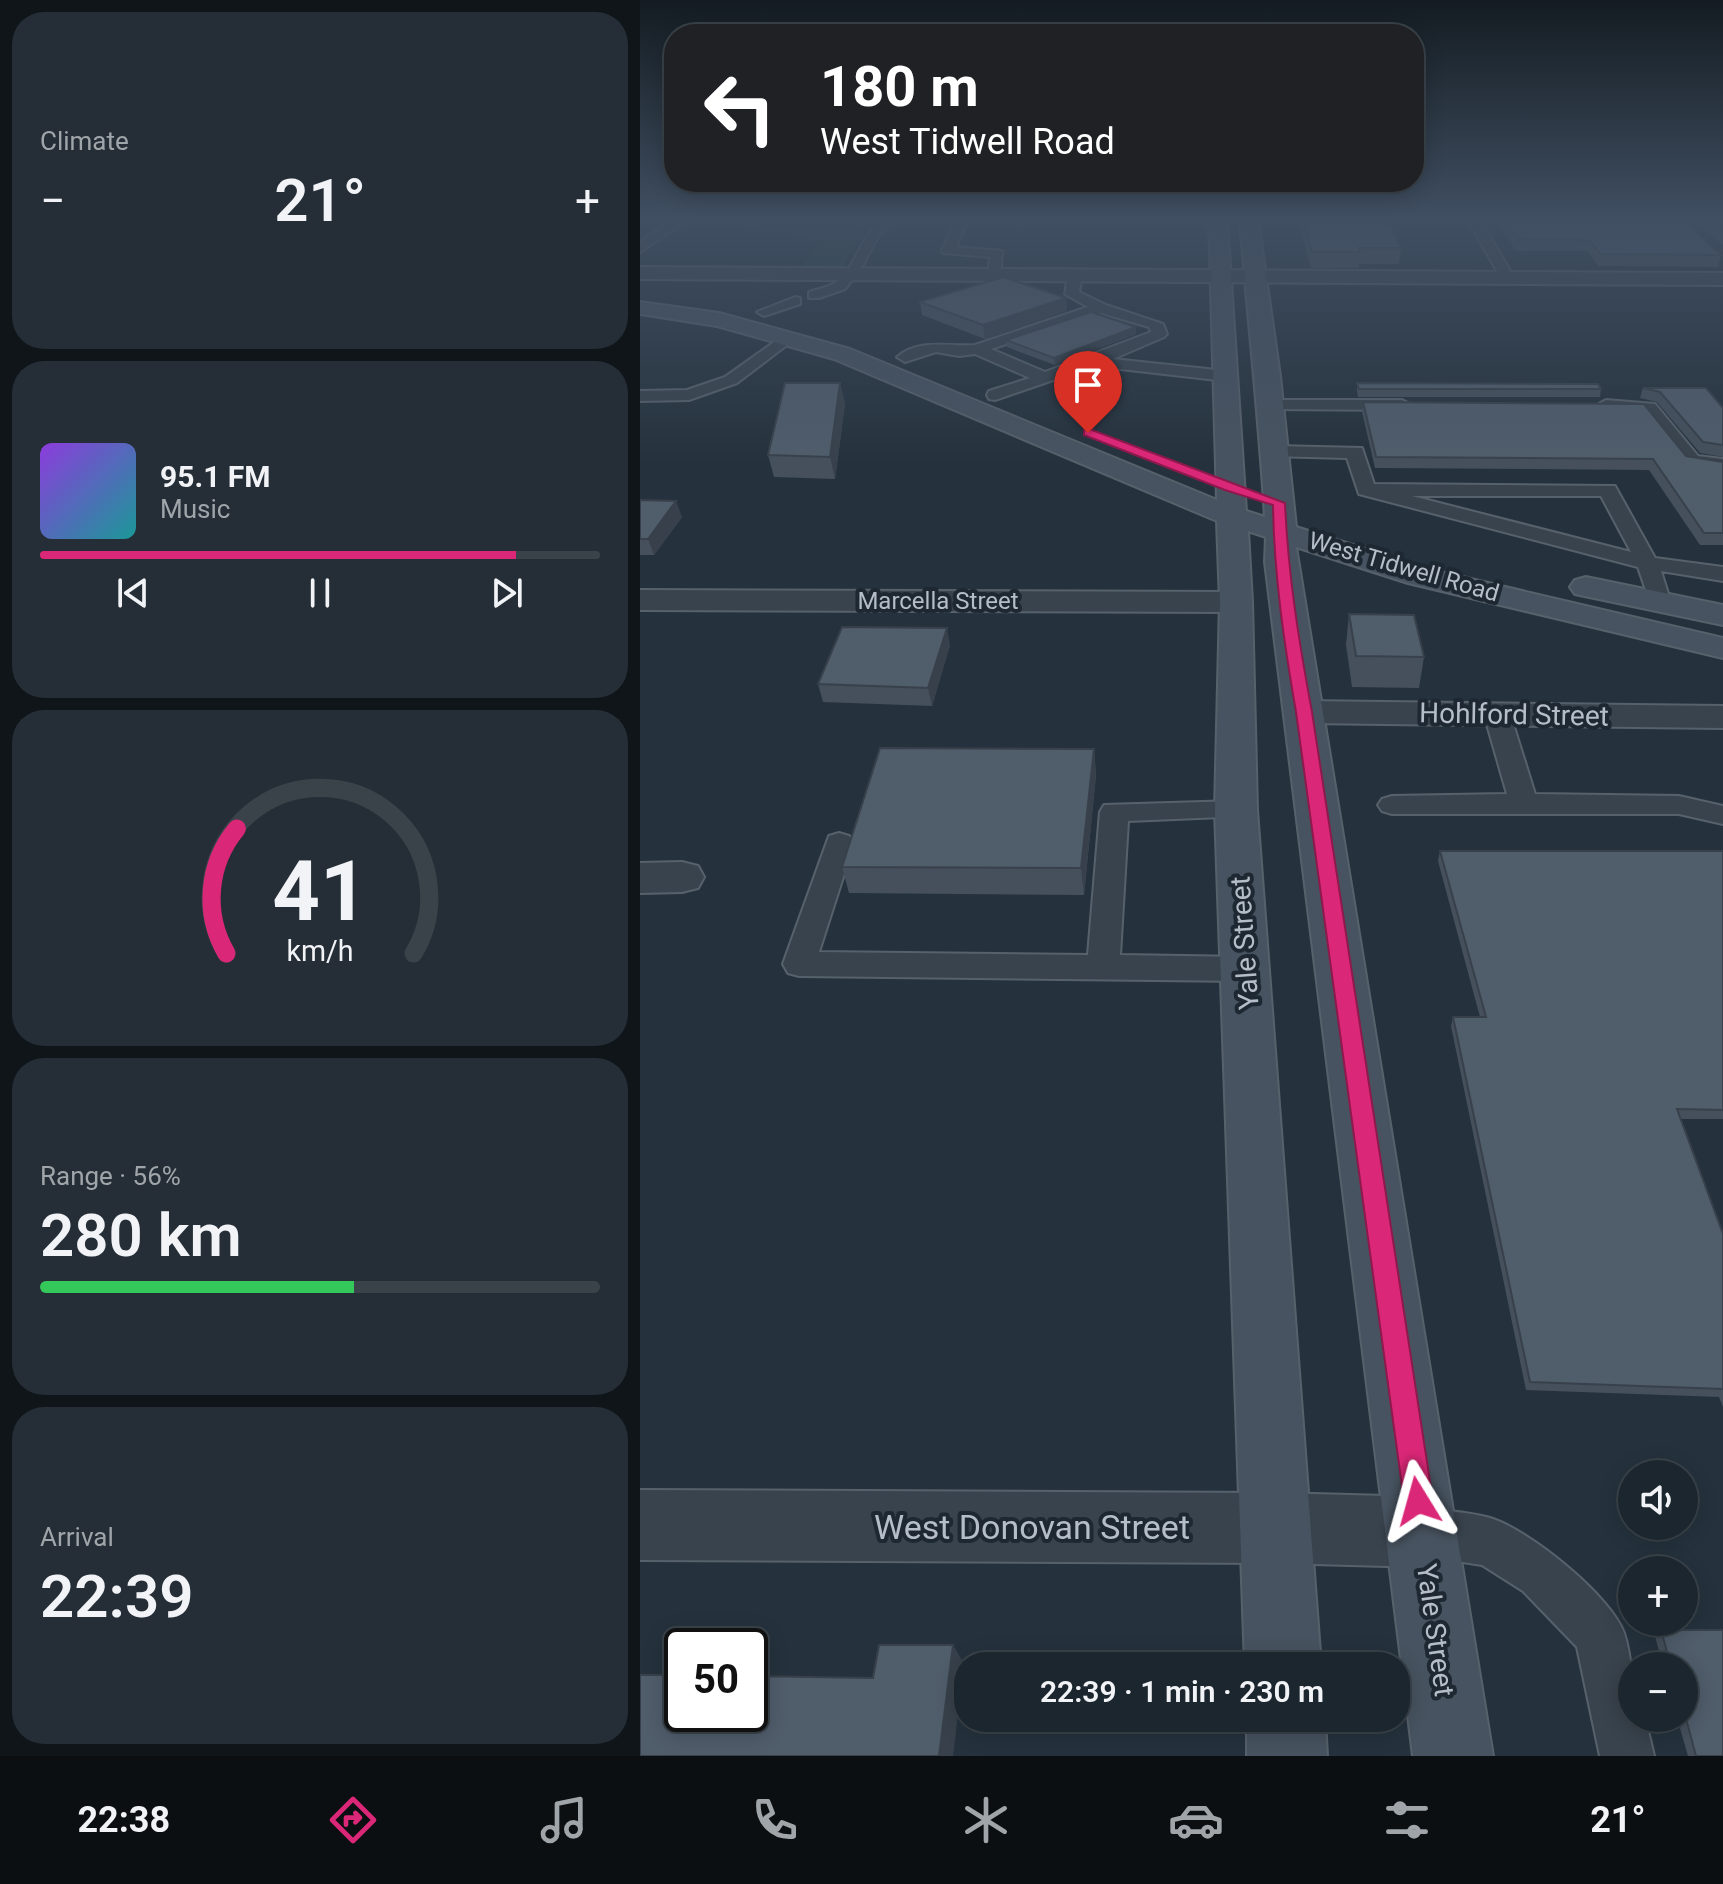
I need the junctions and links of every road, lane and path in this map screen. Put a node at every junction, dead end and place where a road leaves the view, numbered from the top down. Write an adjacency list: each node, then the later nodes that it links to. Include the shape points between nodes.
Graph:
1 (728, 302): 8 (main road)
2 (792, 302): 8 (lane)
3 (1088, 302): 7 (lane)
4 (1221, 302): 14 (main road, Yale Street)
5 (1258, 302): 15 (main road, Yale Street)
6 (640, 308): 9 (main road, West Tidwell Road, via 719,320)
7 (1101, 308): 10 (lane); 12 (lane, via 1156,324 1159,334)
8 (764, 312): 11 (main road, via 874,342)
9 (787, 338): 13 (main road, West Tidwell Road); 18 (lane, via 731,380 689,395)
10 (977, 349): 11 (lane, via 935,347); 16 (lane)
11 (905, 357): 13 (main road); 17 (main road)
12 (1094, 361): 14 (lane); 16 (lane)
13 (869, 367): 26 (main road, West Tidwell Road)
14 (1226, 376): 15 (main road); 26 (main road, Yale Street)
15 (1268, 376): 19 (main road, Yale Street)
16 (1042, 377): 17 (lane)
17 (995, 395): 23 (main road)
18 (640, 396)
19 (1270, 405): 20 (lane); 22 (main road, Yale Street)
20 (1413, 405)
21 (1584, 405): 24 (lane, via 1649,408 1692,461)
22 (1275, 452): 25 (lane, via 1355,452); 27 (main road, Yale Street)
23 (1151, 457)
24 (1723, 465)
25 (1366, 490): 30 (lane); 30 (lane, via 1608,490)
26 (1222, 494): 27 (main road, West Tidwell Road); 33 (main road, Yale Street)
27 (1280, 516): 28 (main road, West Tidwell Road); 36 (main road, West Tidwell Road, via 1419,576); 37 (main road, Yale Street, via 1281,562)
28 (1366, 529)
29 (1439, 551): 34 (main road, West Tidwell Road)
30 (1647, 563): 31 (lane); 34 (lane)
31 (1723, 574)
32 (640, 600): 33 (street, Marcella Street)
33 (1236, 602): 42 (main road, Yale Street)
34 (1660, 603): 35 (main road, West Tidwell Road)
35 (1723, 615)
36 (1723, 648)
37 (1304, 712): 38 (street, Hohlford Street); 49 (main road, Yale Street)
38 (1497, 714): 39 (street, Hohlford Street); 40 (lane)
39 (1723, 717)
40 (1524, 803): 41 (lane); 43 (lane, via 1679,805)
41 (1392, 805)
42 (1236, 810): 45 (lane, via 1114,812); 46 (main road, Yale Street)
43 (1723, 815)
44 (839, 843): 45 (lane, via 799,964)
45 (1103, 968): 46 (lane)
46 (1246, 969): 48 (main road, Yale Street)
47 (640, 1525): 48 (street, West Donovan Street)
48 (1277, 1528): 49 (street, West Donovan Street); 50 (main road, Yale Street)
49 (1423, 1532): 53 (main road, Yale Street); 54 (lane, via 1490,1542 1540,1574 1599,1634)
50 (1282, 1652)
51 (1286, 1732): 52 (main road)
52 (1287, 1756)
53 (1453, 1756)
54 (1627, 1756)

